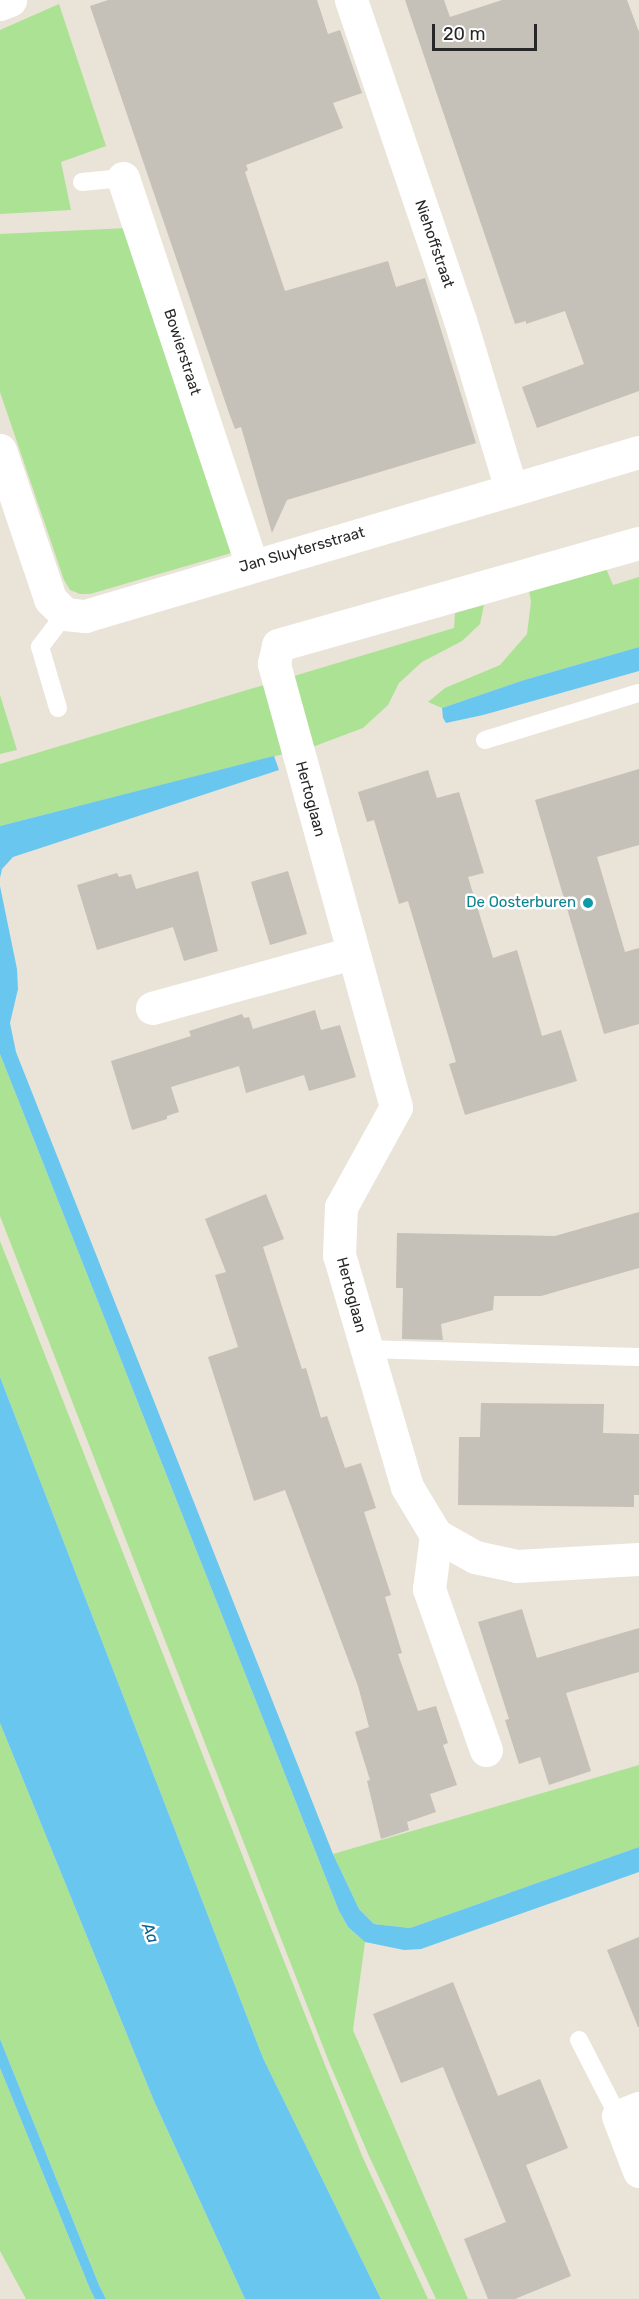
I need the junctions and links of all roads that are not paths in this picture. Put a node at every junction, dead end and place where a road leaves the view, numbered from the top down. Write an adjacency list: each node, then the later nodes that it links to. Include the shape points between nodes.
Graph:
1 (10, 0): 3 (street)
2 (351, 0): 8 (street, Niehoffstraat, via 460,320)
3 (0, 4)
4 (123, 178): 5 (lane, Bowierstraat); 10 (street, Bowierstraat)
5 (82, 182)
6 (0, 450): 11 (street, via 50,599)
7 (639, 452): 8 (street, Jan Sluytersstraat)
8 (511, 489): 10 (street, Jan Sluytersstraat)
9 (639, 543): 15 (street, Hertoglaan, via 278,645 274,663)
10 (252, 565): 11 (street, Jan Sluytersstraat, via 85,616)
11 (65, 614): 13 (lane, via 40,647)
12 (639, 693): 14 (lane)
13 (58, 708)
14 (485, 740)
15 (351, 952): 16 (street); 17 (street, Hertoglaan, via 396,1107 341,1208 339,1255)
16 (152, 1008)
17 (366, 1349): 18 (lane); 19 (street, Hertoglaan, via 407,1487)
18 (639, 1357)
19 (436, 1535): 20 (street, Hertoglaan, via 475,1557 517,1566); 21 (street, via 429,1589)
20 (639, 1558)
21 (486, 1750)
22 (579, 2040): 23 (lane)
23 (628, 2112): 24 (street)
24 (639, 2171)

